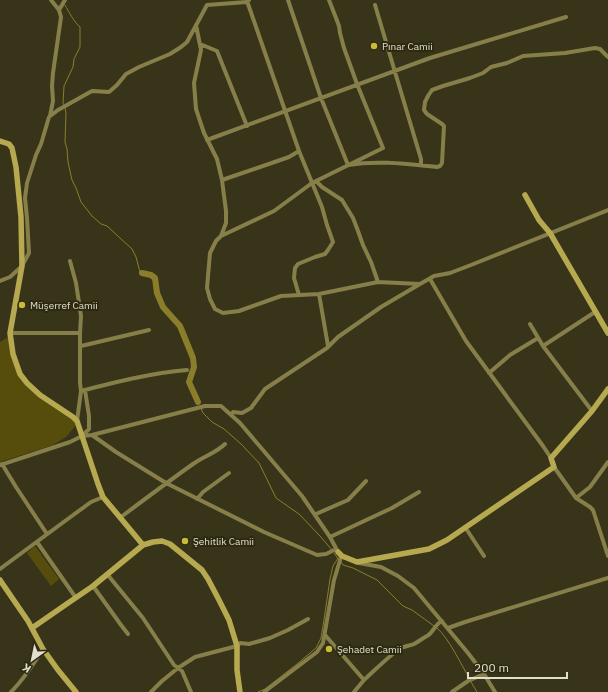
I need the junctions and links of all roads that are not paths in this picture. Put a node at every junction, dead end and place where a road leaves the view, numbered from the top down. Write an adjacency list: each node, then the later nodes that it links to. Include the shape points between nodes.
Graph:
1 (51, 0): 9 (street)
2 (209, 0): 7 (street)
3 (288, 0): 16 (street)
4 (329, 0): 15 (street, via 340,26 344,48)
5 (64, 1): 9 (street)
6 (248, 1): 7 (street); 17 (street)
7 (207, 5): 11 (street)
8 (375, 6): 14 (street)
9 (59, 10): 18 (street)
10 (566, 17): 14 (street)
11 (196, 25): 12 (street); 18 (street, via 187,42 170,54 126,74 109,92 92,91)
12 (200, 44): 19 (street, via 217,51); 20 (street, via 194,83 196,110)
13 (608, 57): 24 (street, via 600,49 595,48 523,56 491,67 470,78 432,90 424,102 424,110 444,126 442,163 437,167)
14 (394, 70): 15 (street); 24 (street)
15 (357, 84): 16 (street); 23 (street, via 383,148)
16 (321, 98): 17 (street); 23 (street)
17 (285, 111): 19 (street); 22 (street)
18 (50, 117): 32 (street, via 27,183 25,198 28,253)
19 (247, 126): 20 (street)
20 (207, 140): 25 (street)
21 (0, 141): 32 (street, via 12,148 16,168 21,216)
22 (299, 152): 25 (street); 26 (street)
23 (348, 165): 24 (street, via 381,162); 26 (street)
24 (421, 165)
25 (222, 180): 30 (street, via 226,223)
26 (314, 182): 30 (street, via 274,211); 35 (street, via 342,200 353,218); 38 (street, via 333,242 324,254 298,264 295,268 294,278)
27 (524, 195): 29 (street)
28 (608, 210): 29 (street)
29 (550, 233): 33 (street); 39 (street)
30 (221, 236): 38 (street, via 210,253 207,288 215,309 222,313 239,311 281,296)
31 (70, 261): 43 (street, via 81,316)
32 (22, 266): 34 (street, via 10,277); 42 (street)
33 (430, 279): 36 (street); 50 (street, via 466,341)
34 (0, 281)
35 (378, 282): 36 (street); 37 (street)
36 (420, 284): 47 (street, via 382,307)
37 (319, 294): 38 (street); 47 (street)
38 (299, 295)
39 (595, 312): 44 (street); 48 (street)
40 (530, 324): 45 (street)
41 (149, 330): 46 (street)
42 (10, 333): 43 (street); 55 (street, via 13,354 20,374 40,395)
43 (80, 333): 46 (street)
44 (608, 333)
45 (538, 338): 48 (street); 50 (street, via 510,355)
46 (81, 346): 52 (street, via 80,383)
47 (328, 346): 54 (street, via 265,389 251,408 242,413 233,412)
48 (543, 346): 53 (street)
49 (187, 370): 52 (street)
50 (489, 373): 59 (street)
51 (608, 389): 53 (street)
52 (83, 390): 55 (street); 57 (street, via 89,429)
53 (592, 411): 59 (street)
54 (231, 415): 56 (street, via 220,406 205,406); 70 (street)
55 (77, 421): 57 (street)
56 (92, 435): 57 (street); 65 (street)
57 (82, 436): 61 (street); 67 (street)
58 (225, 444): 65 (street)
59 (551, 458): 62 (street)
60 (608, 462): 68 (street, via 590,487)
61 (1, 464): 73 (street)
62 (554, 467): 68 (street); 72 (street)
63 (229, 473): 69 (street)
64 (366, 481): 70 (street, via 348,500)
65 (166, 484): 69 (street); 71 (street)
66 (420, 492): 74 (street)
67 (104, 496): 71 (street); 73 (street, via 91,502)
68 (576, 498): 79 (street, via 593,510)
69 (197, 499): 77 (street, via 317,555)
70 (316, 514): 74 (street)
71 (121, 517): 76 (street)
72 (465, 527): 78 (street); 80 (street, via 429,549)
73 (47, 534): 75 (street)
74 (330, 537): 77 (street)
75 (37, 542): 81 (street); 87 (street)
76 (143, 545): 82 (street); 94 (street, via 162,541 170,544 202,570 219,600)
77 (338, 553): 80 (street); 93 (street, via 339,565)
78 (484, 556)
79 (608, 556)
80 (357, 562): 89 (street, via 381,567 398,576 414,588)
81 (0, 569)
82 (107, 574): 85 (street); 96 (street, via 143,618)
83 (608, 578): 91 (street)
84 (0, 580): 86 (street)
85 (93, 586): 87 (street); 92 (street)
86 (2, 589): 90 (street)
87 (76, 598): 90 (street)
88 (308, 619): 94 (street, via 270,638)
89 (442, 621): 91 (street); 98 (street, via 429,635 399,649)
90 (32, 628): 95 (street)
91 (448, 628): 97 (street)
92 (128, 634)
93 (325, 635): 98 (street); 104 (street, via 317,652)
94 (237, 646): 96 (street, via 195,657); 103 (street, via 236,670)
95 (43, 649): 99 (street, via 27,674); 100 (street)
96 (178, 668): 101 (street); 102 (street)
97 (484, 674): 106 (street); 107 (street)
98 (364, 680): 105 (street)
99 (11, 692)
100 (76, 692)
101 (151, 692)
102 (191, 692)
103 (240, 692)
104 (264, 692)
105 (354, 692)
106 (452, 692)
107 (494, 692)

